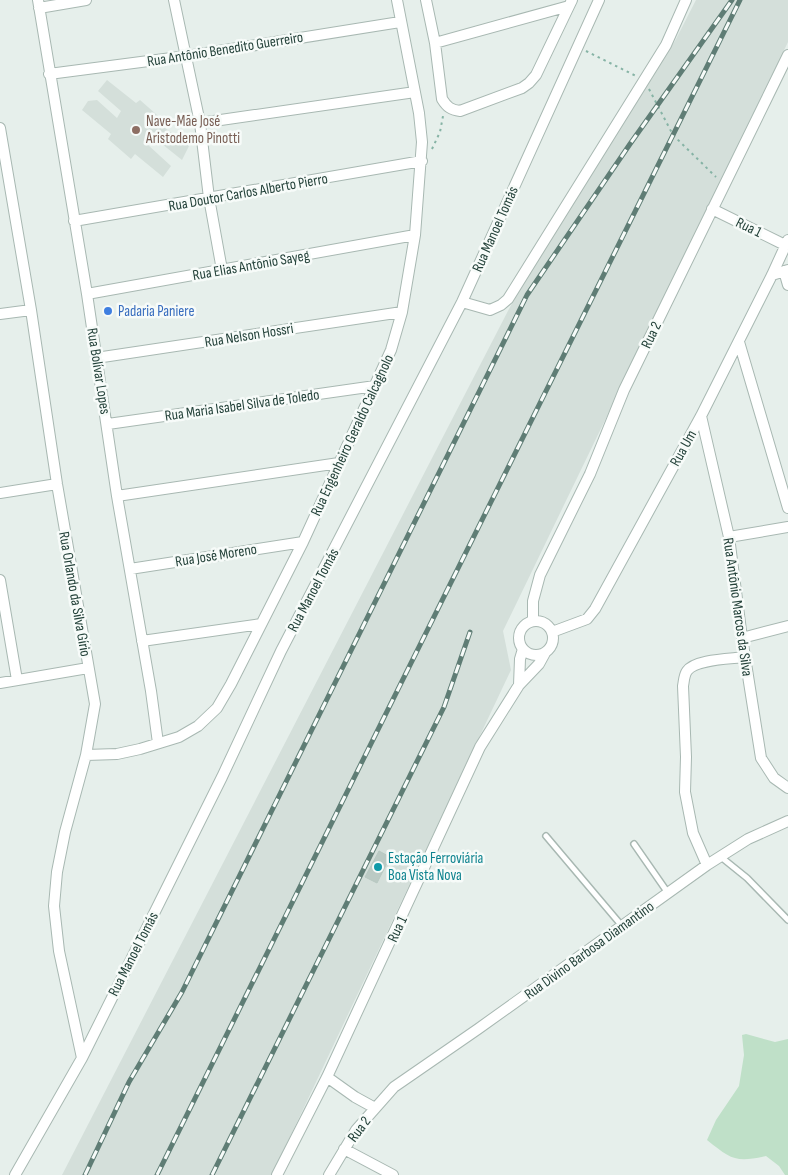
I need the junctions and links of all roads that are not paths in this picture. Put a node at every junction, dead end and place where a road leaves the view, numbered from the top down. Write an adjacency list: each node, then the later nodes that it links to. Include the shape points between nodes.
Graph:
1 (86, 0): 8 (street)
2 (174, 0): 12 (street)
3 (397, 0): 9 (street, Rua Engenheiro Geraldo Calcagnolo)
4 (426, 0): 10 (street)
5 (599, 0): 28 (street, Rua Manoel Tomás)
6 (686, 0): 28 (street, via 666,45 508,299 490,310)
7 (571, 3): 10 (street); 10 (street, via 529,83 463,110 454,110 442,100)
8 (38, 4): 13 (street, Rua Bolívar Lopes)
9 (400, 22): 12 (street, Rua Antônio Benedito Guerreiro); 14 (street, Rua Engenheiro Geraldo Calcagnolo)
10 (435, 43)
11 (788, 55): 19 (street, Rua 2)
12 (187, 56): 13 (street, Rua Antônio Benedito Guerreiro); 15 (street)
13 (49, 74): 20 (street, Rua Bolívar Lopes)
14 (415, 92): 15 (street); 17 (street, Rua Engenheiro Geraldo Calcagnolo)
15 (200, 123): 18 (street)
16 (0, 128): 29 (street, Rua Orlando da Silva Gírio)
17 (422, 161): 18 (street, Rua Doutor Carlos Alberto Pierro); 21 (street, Rua Engenheiro Geraldo Calcagnolo)
18 (209, 198): 20 (street, Rua Doutor Carlos Alberto Pierro); 23 (street)
19 (712, 209): 22 (street, Rua 1); 47 (street, Rua 2, via 624,390 590,474 540,575 533,601)
20 (74, 221): 27 (street, Rua Bolívar Lopes)
21 (415, 235): 23 (street, Rua Elias Antônio Sayeg); 30 (street, Rua Engenheiro Geraldo Calcagnolo)
22 (787, 242): 25 (street, Rua Um)
23 (222, 270): 27 (street, Rua Elias Antônio Sayeg)
24 (786, 271): 25 (street); 26 (street)
25 (772, 274): 32 (street, Rua Um)
26 (788, 285)
27 (87, 294): 33 (street, Rua Bolívar Lopes)
28 (462, 302): 71 (street, Rua Manoel Tomás, via 281,650 222,777)
29 (31, 310): 31 (street); 38 (street, Rua Orlando da Silva Gírio)
30 (402, 312): 33 (street, Rua Nelson Hossri); 34 (street, Rua Engenheiro Geraldo Calcagnolo, via 395,340)
31 (0, 314)
32 (739, 342): 35 (street, Rua Um); 41 (street)
33 (96, 358): 36 (street, Rua Bolívar Lopes)
34 (376, 386): 36 (street, Rua Maria Isabel Silva de Toledo); 37 (street, Rua Engenheiro Geraldo Calcagnolo)
35 (701, 416): 43 (street, Rua Antônio Marcos da Silva); 50 (street, Rua Um, via 592,613 587,619)
36 (108, 424): 40 (street, Rua Bolívar Lopes)
37 (339, 463): 40 (street); 44 (street, Rua Engenheiro Geraldo Calcagnolo)
38 (56, 484): 39 (street); 56 (street, Rua Orlando da Silva Gírio)
39 (0, 492)
40 (117, 496): 45 (street, Rua Bolívar Lopes)
41 (788, 508)
42 (788, 527): 43 (street)
43 (729, 537): 51 (street, Rua Antônio Marcos da Silva)
44 (303, 542): 45 (street, Rua José Moreno); 48 (street, Rua Engenheiro Geraldo Calcagnolo)
45 (130, 569): 52 (street, Rua Bolívar Lopes)
46 (0, 580): 57 (street)
47 (533, 620): 50 (street, via 545,623); 53 (street, via 520,632 519,641)
48 (261, 624): 52 (street); 60 (street, Rua Engenheiro Geraldo Calcagnolo, via 217,708 198,726 179,737)
49 (788, 626): 51 (street)
50 (552, 632): 54 (street, via 554,640)
51 (742, 638): 55 (street, Rua Antônio Marcos da Silva)
52 (142, 641): 60 (street, Rua Bolívar Lopes)
53 (523, 649): 54 (street, via 530,654); 59 (street, Rua 1)
54 (545, 653): 59 (street, Rua 1)
55 (746, 657): 62 (street, Rua Antônio Marcos da Silva, via 761,758 774,778); 67 (street, via 695,663 686,672 683,686 685,792 693,833)
56 (88, 668): 57 (street); 61 (street, Rua Orlando da Silva Gírio, via 95,704)
57 (17, 680): 58 (street)
58 (0, 684)
59 (519, 685): 72 (street, Rua 1, via 480,747)
60 (158, 742): 61 (street, Rua Engenheiro Geraldo Calcagnolo, via 117,754)
61 (86, 756): 71 (street, Rua Orlando da Silva Gírio, via 65,832 54,906 59,951)
62 (788, 788)
63 (788, 821): 66 (street, Rua Divino Barbosa Diamantino, via 748,839)
64 (546, 836): 70 (lane)
65 (634, 844): 68 (lane)
66 (721, 857): 67 (street, Rua Divino Barbosa Diamantino); 69 (lane, via 747,878)
67 (707, 865): 68 (street, Rua Divino Barbosa Diamantino)
68 (669, 893): 70 (street, Rua Divino Barbosa Diamantino)
69 (788, 920)
70 (622, 926): 73 (street, Rua Divino Barbosa Diamantino)
71 (82, 1058): 76 (street, Rua Manoel Tomás)
72 (327, 1077): 74 (street); 77 (street, Rua 1)
73 (394, 1087): 74 (street, Rua 2)
74 (375, 1108): 75 (street, Rua 2)
75 (344, 1149): 78 (street, Rua 2); 79 (street)
76 (15, 1175)
77 (277, 1175)
78 (329, 1175)
79 (392, 1175)

